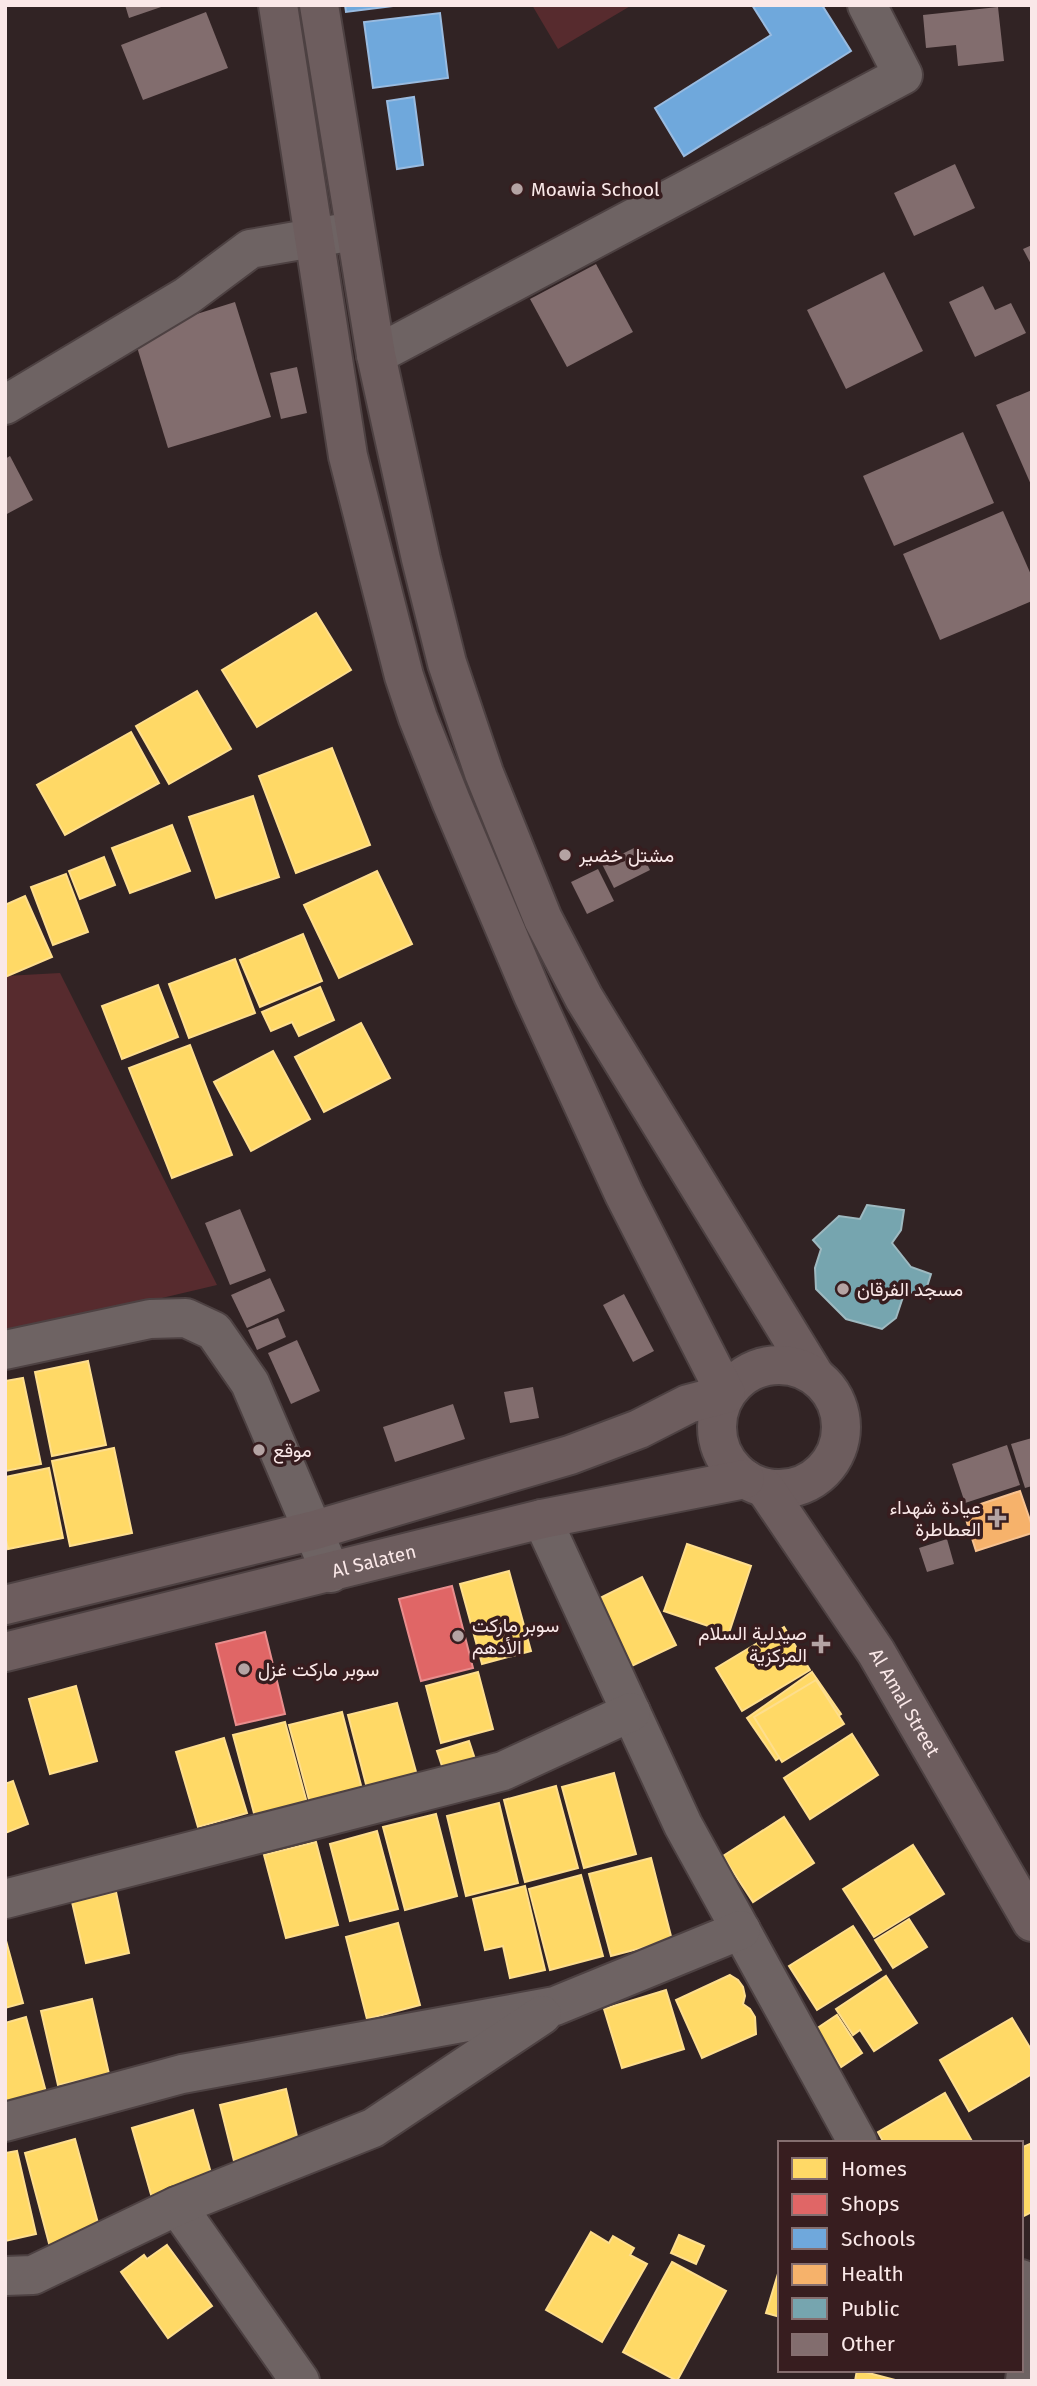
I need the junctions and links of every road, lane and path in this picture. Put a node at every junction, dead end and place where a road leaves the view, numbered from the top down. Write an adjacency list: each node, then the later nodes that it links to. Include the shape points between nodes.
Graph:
1 (278, 5): 5 (main road)
2 (319, 5): 4 (main road)
3 (867, 5): 6 (street, via 903,75)
4 (354, 231): 5 (street); 6 (main road)
5 (315, 238): 7 (street, via 250,248 187,296); 10 (main road, via 348,456 418,718 533,995 624,1194)
6 (376, 355): 9 (main road, via 447,663 484,773 543,919 584,998)
7 (5, 405)
8 (5, 1350): 13 (street, via 150,1319 186,1318 214,1331 250,1383)
9 (814, 1376): 10 (main road, via 775,1365 739,1379); 11 (main road, via 830,1391 839,1410 836,1452 825,1471 808,1483 787,1489)
10 (726, 1394): 11 (main road, via 716,1431 721,1450 731,1466); 13 (main road, via 688,1404 639,1429 570,1455)
11 (755, 1484): 12 (main road, Al Salaten); 19 (main road, Al Amal Street, via 876,1651)
12 (542, 1519): 14 (main road, Al Salaten); 17 (street)
13 (314, 1530): 14 (street); 15 (main road)
14 (331, 1573): 16 (main road, Al Salaten)
15 (5, 1605)
16 (5, 1652)
17 (631, 1712): 18 (street, via 503,1771); 20 (street, via 683,1825)
18 (5, 1899)
19 (1032, 1922)
20 (741, 1930): 21 (street); 23 (street)
21 (555, 2006): 22 (street, via 182,2074); 24 (street, via 373,2127)
22 (5, 2122)
23 (857, 2141)
24 (177, 2206): 25 (street, via 33,2275); 27 (street)
25 (5, 2276)
26 (1032, 2317): 28 (street)
27 (300, 2381)
28 (1025, 2381)

